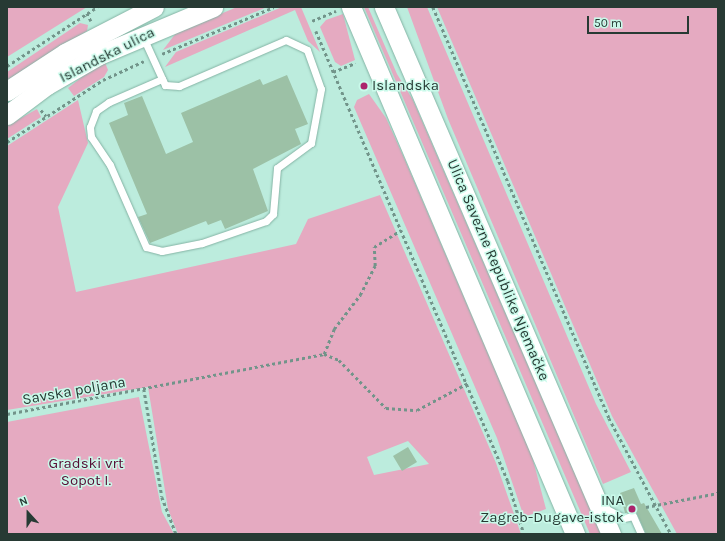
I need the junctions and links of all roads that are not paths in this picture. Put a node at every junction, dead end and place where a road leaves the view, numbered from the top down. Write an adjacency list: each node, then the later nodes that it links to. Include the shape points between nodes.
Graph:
1 (154, 7): 5 (main road, Islandska ulica)
2 (213, 7): 6 (main road, Islandska ulica)
3 (384, 7): 10 (main road, Ulica Savezne Republike Njemačke)
4 (345, 8): 11 (main road)
5 (132, 12): 6 (main road); 8 (main road, Islandska ulica)
6 (142, 35): 7 (lane); 9 (main road, Islandska ulica, via 47,85)
7 (162, 79): 7 (lane, via 164,85 179,86 286,40 307,50 321,89 311,143 277,168 273,214 266,221 202,243 162,251 146,247 110,165 91,137 90,127 96,111 109,102)
8 (7, 91)
9 (7, 115)
10 (597, 503): 12 (main road, Ulica Savezne Republike Njemačke); 13 (lane, via 624,518 633,516)
11 (571, 530)
12 (611, 534)
13 (641, 534)

